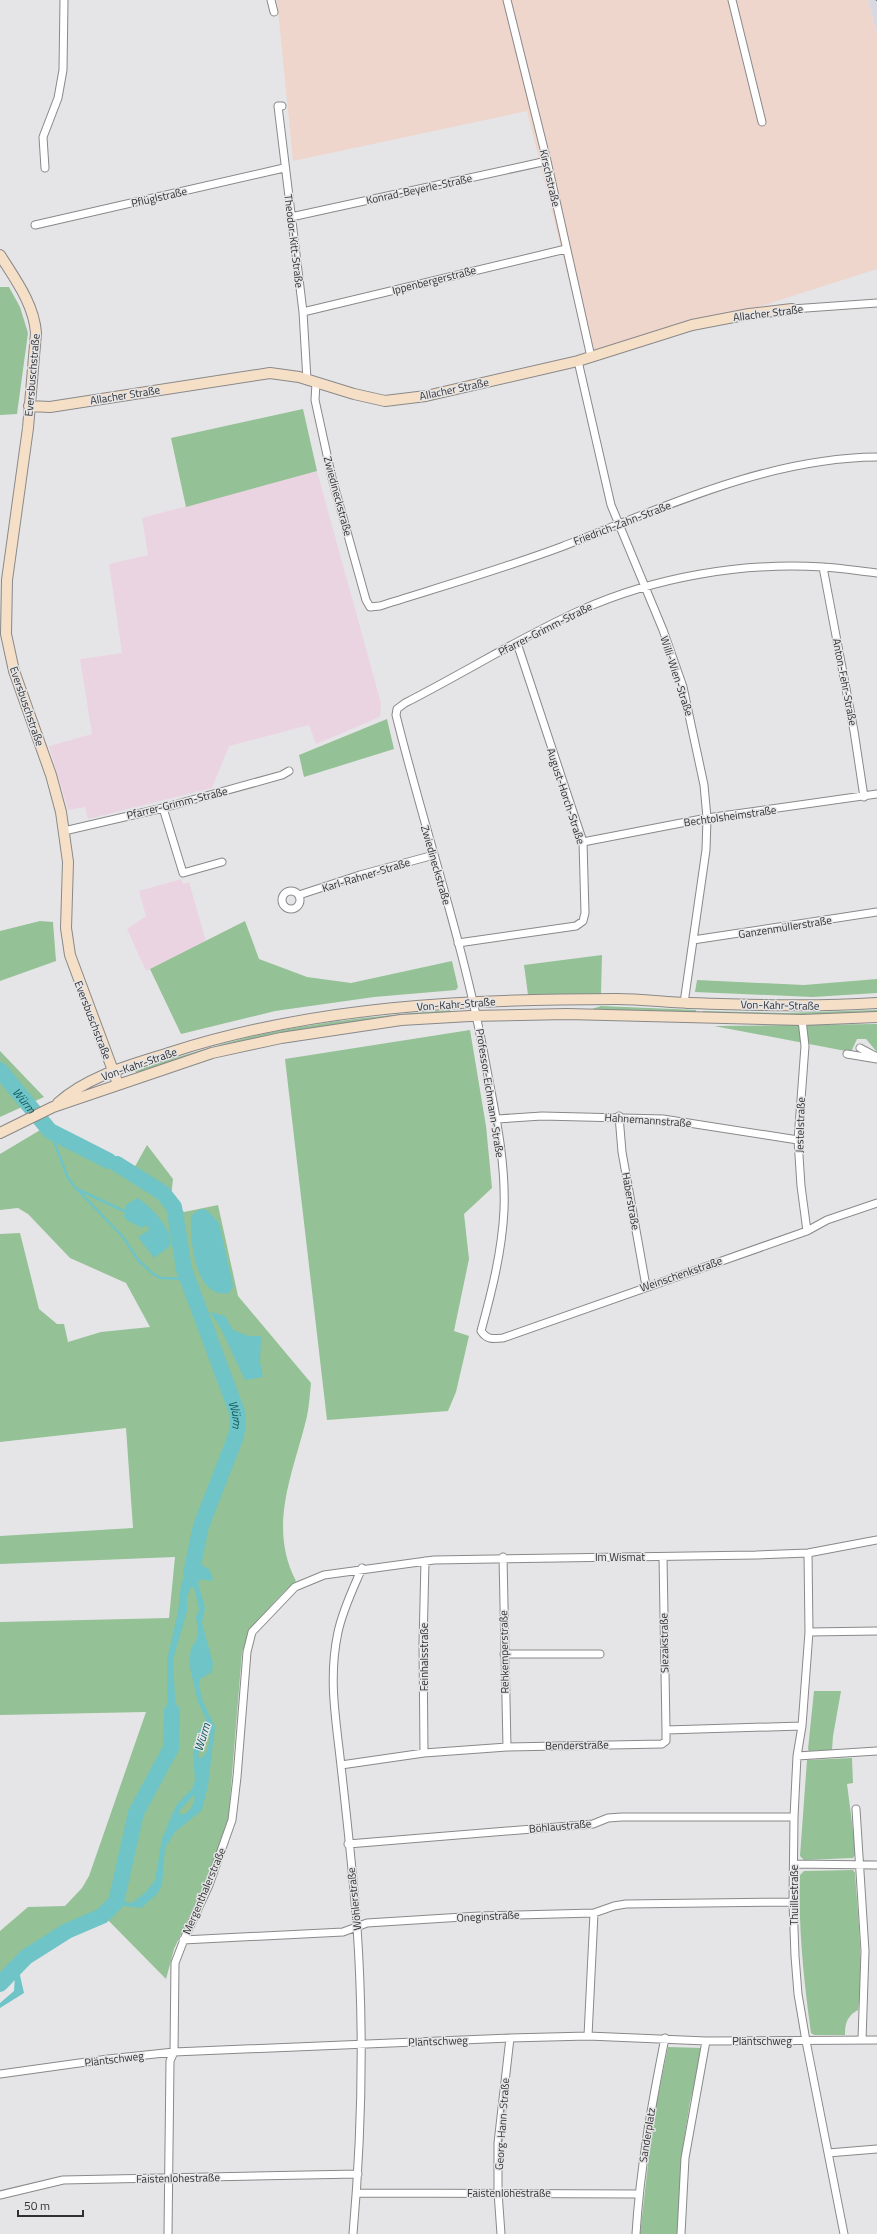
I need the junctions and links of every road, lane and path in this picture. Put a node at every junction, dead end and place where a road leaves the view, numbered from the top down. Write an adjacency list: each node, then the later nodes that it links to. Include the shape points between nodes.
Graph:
1 (64, 0): 9 (street, via 63,70 58,98 43,137)
2 (271, 0): 5 (street)
3 (507, 0): 8 (street, Kirschstraße)
4 (732, 0): 7 (street)
5 (274, 12)
6 (282, 106): 10 (street, Theodor-Kitt-Straße, via 278,106)
7 (762, 122)
8 (547, 161): 11 (street, Konrad-Beyerle-Straße); 13 (street, Kirschstraße)
9 (45, 168)
10 (284, 168): 11 (street, Theodor-Kitt-Straße); 12 (street, Pflüglstraße)
11 (291, 217): 17 (street, Theodor-Kitt-Straße)
12 (34, 225)
13 (566, 249): 17 (street, Ippenbergerstraße); 18 (street, Kirschstraße)
14 (0, 255): 21 (main road, Eversbuschstraße, via 23,294 34,319 36,333)
15 (877, 303): 16 (street, Allacher Straße)
16 (792, 309): 18 (main road, Allacher Straße, via 692,325)
17 (303, 312): 20 (street, Theodor-Kitt-Straße)
18 (591, 357): 19 (main road, Allacher Straße)
19 (578, 361): 20 (main road, Allacher Straße, via 426,396 385,401); 23 (street, Willi-Wien-Straße, via 611,505)
20 (312, 382): 21 (main road, Allacher Straße, via 285,374 259,374 50,407); 27 (street, Zwiedineckstraße, via 332,478)
21 (29, 406): 35 (main road, Eversbuschstraße, via 7,580 6,634 14,671 51,775)
22 (877, 457): 23 (street, Friedrich-Zahn-Straße, via 825,460 792,466 715,487)
23 (618, 525): 26 (street, Willi-Wien-Straße); 27 (street, Friedrich-Zahn-Straße, via 448,585)
24 (823, 567): 25 (street, Pfarrer-Grimm-Straße); 26 (street, Pfarrer-Grimm-Straße, via 697,574); 32 (street, Anton-Fehr-Straße)
25 (877, 573)
26 (644, 586): 28 (street, Pfarrer-Grimm-Straße, via 580,610); 34 (street, Willi-Wien-Straße, via 683,687 698,750)
27 (370, 607)
28 (517, 643): 29 (street, Pfarrer-Grimm-Straße, via 405,703 397,709); 36 (street, August-Horch-Straße)
29 (396, 715): 37 (street, Zwiedineckstraße)
30 (289, 771): 33 (street, Pfarrer-Grimm-Straße)
31 (877, 794): 32 (street, Bechtolsheimstraße)
32 (864, 797): 34 (street, Bechtolsheimstraße)
33 (163, 808): 35 (street, Pfarrer-Grimm-Straße); 38 (street, via 183,873)
34 (707, 818): 36 (street, Bechtolsheimstraße); 41 (street, Willi-Wien-Straße, via 706,850)
35 (64, 831): 52 (main road, Eversbuschstraße, via 68,871 66,928 69,952)
36 (583, 842): 42 (street, August-Horch-Straße, via 586,913 584,921 576,926)
37 (434, 855): 39 (street, Karl-Rahner-Straße); 42 (street, Zwiedineckstraße)
38 (222, 862)
39 (299, 895)
40 (877, 912): 41 (street, Ganzenmüllerstraße)
41 (693, 940): 44 (street, Willi-Wien-Straße)
42 (458, 943): 43 (street, Zwiedineckstraße)
43 (474, 1002): 44 (main road, Von-Kahr-Straße, via 616,999); 46 (street, Zwiedineckstraße); 52 (main road, Von-Kahr-Straße, via 306,1020 200,1043)
44 (684, 1002): 45 (main road, Von-Kahr-Straße, via 774,1006)
45 (877, 1003)
46 (478, 1015): 48 (main road, Von-Kahr-Straße, via 603,1014); 53 (main road, Von-Kahr-Straße, via 401,1020 270,1040 190,1060); 56 (street, Professor-Eichmann-Straße)
47 (877, 1017): 48 (main road, Von-Kahr-Straße)
48 (802, 1020): 58 (street, Jestelstraße, via 805,1046)
49 (860, 1048): 51 (street)
50 (847, 1054): 51 (street)
51 (877, 1058)
52 (113, 1071): 53 (main road, Eversbuschstraße); 54 (main road, Von-Kahr-Straße, via 73,1091)
53 (118, 1084): 54 (main road, Von-Kahr-Straße)
54 (53, 1107): 57 (main road, Von-Kahr-Straße)
55 (619, 1116): 56 (street, Hahnemannstraße); 58 (street, Hahnemannstraße, via 663,1119); 61 (street, Haberstraße, via 622,1152)
56 (497, 1119): 62 (street, Professor-Eichmann-Straße, via 504,1211 496,1276 482,1331)
57 (0, 1133)
58 (798, 1140): 60 (street, Jestelstraße)
59 (877, 1203): 60 (street, Weinschenkstraße, via 827,1220)
60 (807, 1231): 61 (street, Weinschenkstraße)
61 (646, 1286): 62 (street, Weinschenkstraße, via 503,1338 492,1340)
62 (484, 1336)
63 (877, 1540): 64 (street, Im Wismat)
64 (808, 1553): 65 (street, Im Wismat); 70 (street, Thuillestraße)
65 (663, 1557): 66 (street, Im Wismat); 74 (street, Slezakstraße)
66 (503, 1558): 67 (street, Im Wismat); 71 (street, Rehkemperstraße)
67 (425, 1561): 68 (street, Im Wismat); 77 (street, Feinhalsstraße)
68 (362, 1568): 79 (street, Wöhlerstraße, via 347,1602 338,1632 333,1674 333,1716); 89 (street, Mergenthalerstraße, via 324,1574 295,1588 252,1632 246,1659 238,1777 232,1820 209,1885)
69 (877, 1631): 70 (street)
70 (809, 1632): 73 (street, Thuillestraße)
71 (504, 1654): 72 (street); 75 (street, Rehkemperstraße)
72 (600, 1654)
73 (802, 1726): 74 (street); 78 (street, Thuillestraße)
74 (666, 1730): 75 (street, Benderstraße, via 666,1741 662,1744)
75 (507, 1747): 77 (street, Benderstraße)
76 (877, 1751): 78 (street)
77 (424, 1753): 79 (street, Benderstraße)
78 (797, 1756): 81 (street, Thuillestraße)
79 (341, 1765): 82 (street, Wöhlerstraße)
80 (856, 1809): 84 (street)
81 (794, 1816): 82 (street, Böhlaustraße, via 622,1817 608,1818 593,1824); 83 (street, Thuillestraße)
82 (348, 1844): 88 (street, Wöhlerstraße)
83 (794, 1864): 84 (street); 86 (street, Thuillestraße)
84 (859, 1865): 85 (street); 93 (street, via 865,1951)
85 (877, 1865)
86 (793, 1902): 87 (street, Oneginstraße, via 626,1904); 96 (street, Thuillestraße, via 798,1994)
87 (594, 1913): 88 (street, Oneginstraße, via 479,1916 367,1923); 90 (street)
88 (357, 1927): 89 (street, Oneginstraße, via 343,1932); 97 (street, Wöhlerstraße)
89 (183, 1940): 98 (street, Mergenthalerstraße, via 175,1963)
90 (588, 2036): 91 (street, Pläntschweg); 92 (street, Pläntschweg)
91 (510, 2038): 97 (street, Pläntschweg); 104 (street, Georg-Hann-Straße, via 498,2143)
92 (665, 2038): 95 (street, Pläntschweg); 106 (street, Sanderplatz)
93 (862, 2040): 94 (street, Pläntschweg); 96 (street, Pläntschweg)
94 (877, 2040)
95 (706, 2041): 96 (street, Pläntschweg); 112 (street, via 685,2158)
96 (806, 2041): 101 (street, Thuillestraße)
97 (360, 2044): 98 (street, Pläntschweg); 102 (street, Wöhlerstraße, via 361,2114)
98 (174, 2052): 99 (street, Pläntschweg); 103 (street, Mergenthalerstraße, via 170,2061)
99 (0, 2074)
100 (877, 2149): 101 (street)
101 (828, 2153): 113 (street, Thuillestraße)
102 (358, 2174): 103 (street, Faistenlohestraße); 105 (street, Wöhlerstraße)
103 (167, 2178): 107 (street, Faistenlohestraße, via 63,2180); 108 (street, Mergenthalerstraße)
104 (498, 2192): 105 (street, Faistenlohestraße); 106 (street, Faistenlohestraße); 110 (street, Georg-Hann-Straße)
105 (357, 2193): 109 (street, Wöhlerstraße)
106 (638, 2194): 111 (street, Sanderplatz)
107 (0, 2195)
108 (168, 2234)
109 (353, 2234)
110 (501, 2234)
111 (636, 2234)
112 (681, 2234)
113 (844, 2234)

